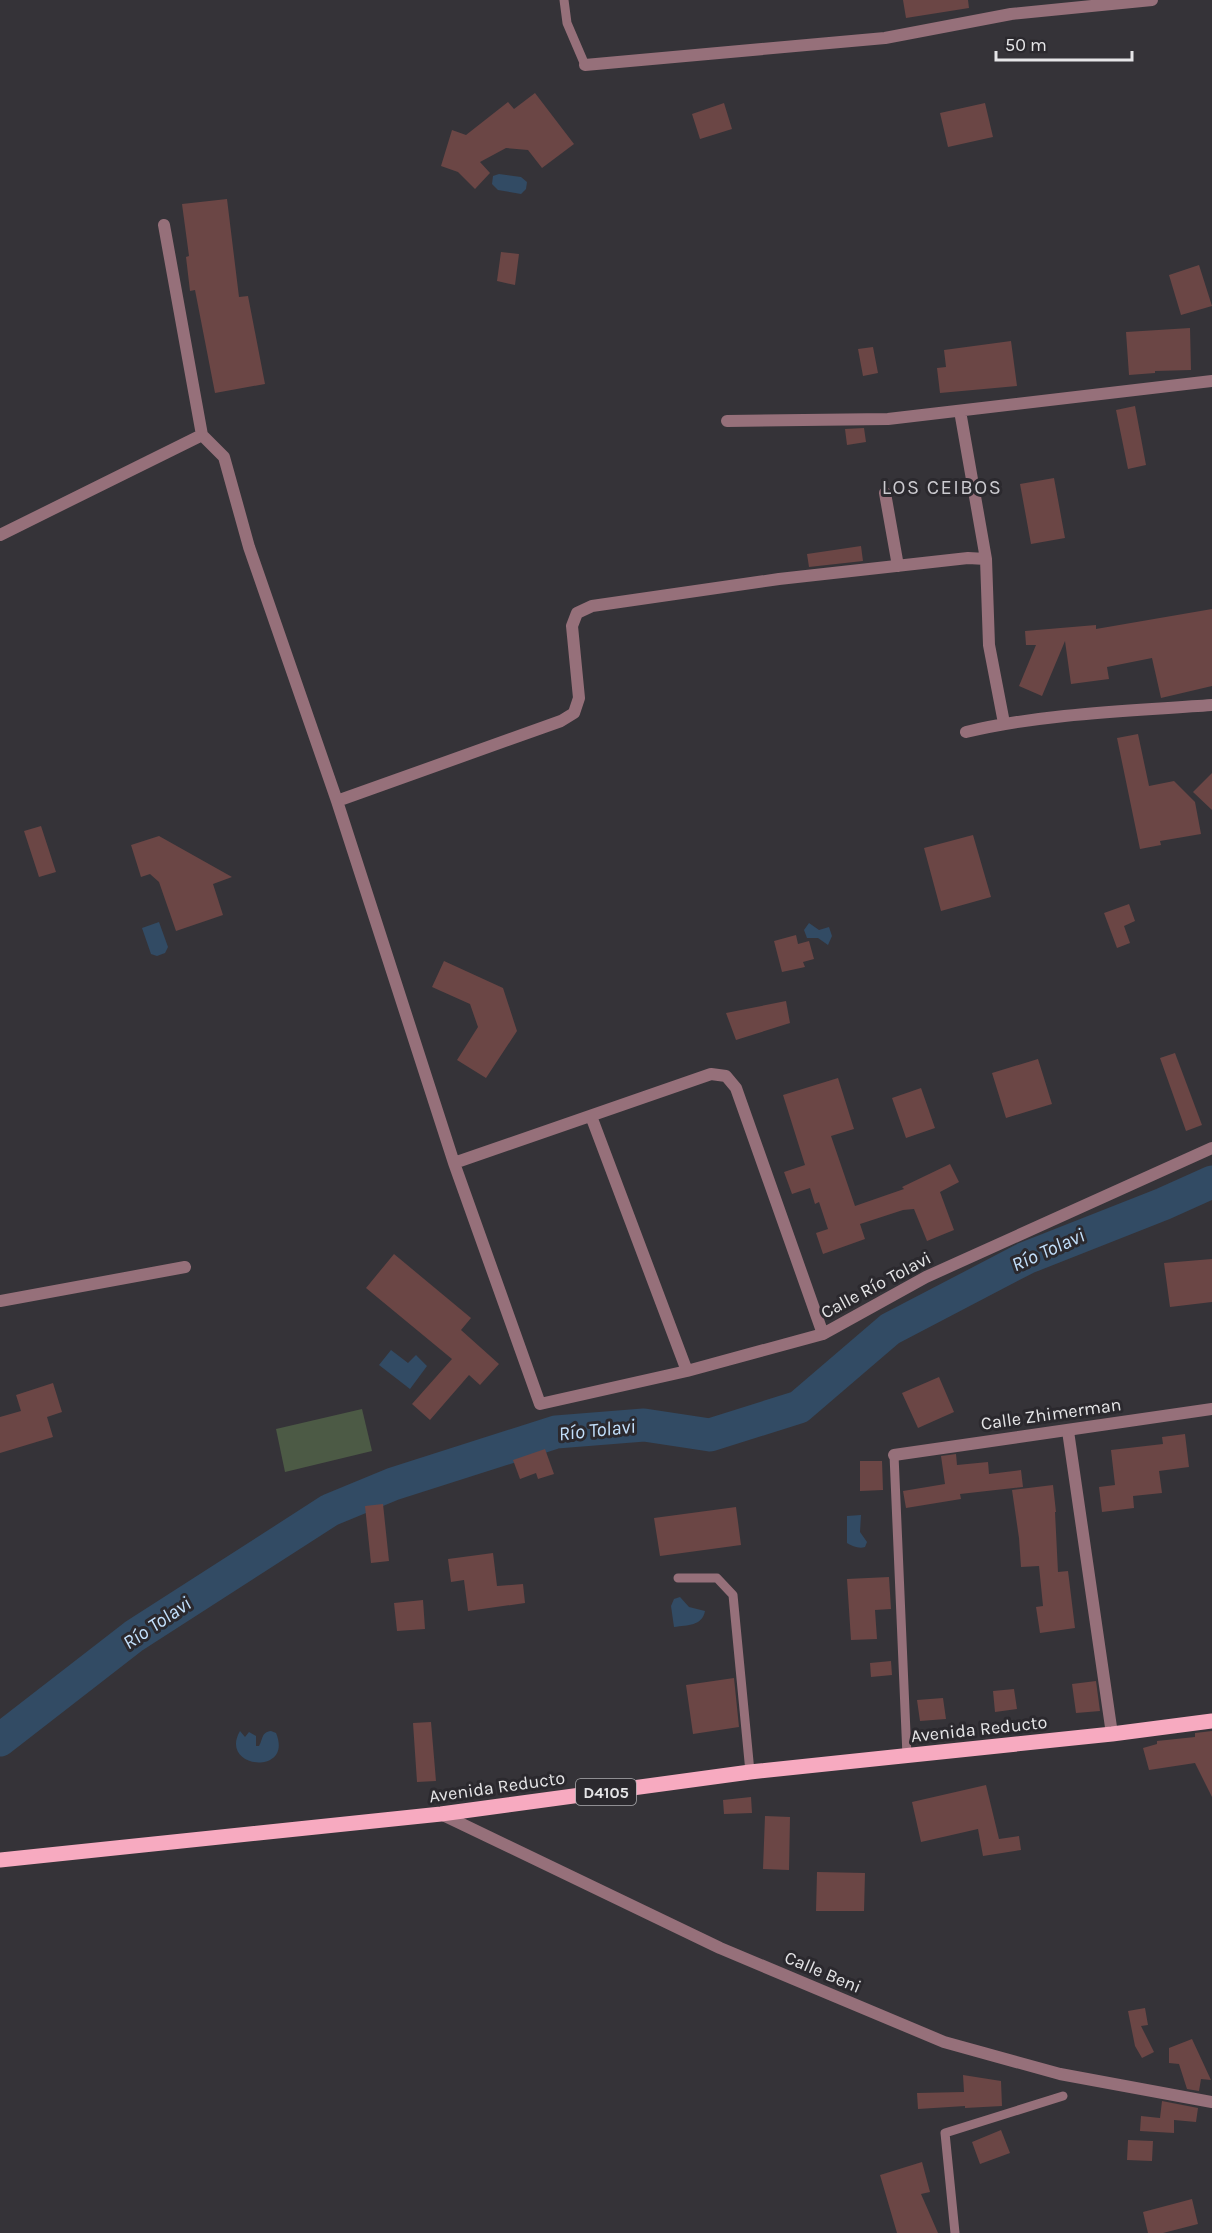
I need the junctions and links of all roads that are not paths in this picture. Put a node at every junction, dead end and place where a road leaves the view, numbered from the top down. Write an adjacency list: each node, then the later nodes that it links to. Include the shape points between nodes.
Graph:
1 (564, 0): 3 (lane, via 567,23)
2 (1152, 0): 3 (street, via 1011,14 885,38)
3 (585, 65)
4 (164, 225): 8 (street)
5 (1212, 381): 6 (street)
6 (960, 411): 7 (street, via 888,419); 11 (street)
7 (727, 421)
8 (202, 435): 10 (street); 16 (street, via 224,457 249,547)
9 (885, 493): 12 (street)
10 (0, 535)
11 (986, 559): 12 (street); 14 (street, via 989,645)
12 (898, 566): 16 (street, via 592,606 577,613 572,626 579,698 574,713)
13 (1212, 705): 14 (street)
14 (1004, 723): 15 (street)
15 (966, 732)
16 (337, 801): 19 (street)
17 (591, 1116): 19 (street); 22 (street, via 711,1074 726,1076 736,1088); 23 (street)
18 (1212, 1148): 22 (street, Calle Río Tolavi, via 926,1277)
19 (454, 1162): 23 (street, Calle Río Tolavi, via 540,1404)
20 (185, 1267): 21 (street)
21 (0, 1301)
22 (824, 1334): 23 (street, Calle Río Tolavi)
23 (687, 1371)
24 (1212, 1408): 25 (street, Calle Zhimerman)
25 (1068, 1431): 26 (street, Calle Zhimerman); 29 (street)
26 (894, 1455): 30 (lane)
27 (678, 1578): 31 (lane, via 717,1578 733,1595)
28 (1212, 1721): 29 (main road, Avenida Reducto / D4105)
29 (1112, 1734): 30 (main road, Avenida Reducto / D4105)
30 (907, 1756): 31 (main road, Avenida Reducto / D4105)
31 (750, 1772): 32 (main road, Avenida Reducto / D4105)
32 (441, 1814): 33 (main road, Avenida Reducto / D4105); 35 (street, Calle Beni, via 720,1948 944,2042 1060,2074)
33 (0, 1860)
34 (1063, 2096): 36 (lane, via 945,2133)
35 (1212, 2102)
36 (955, 2233)

